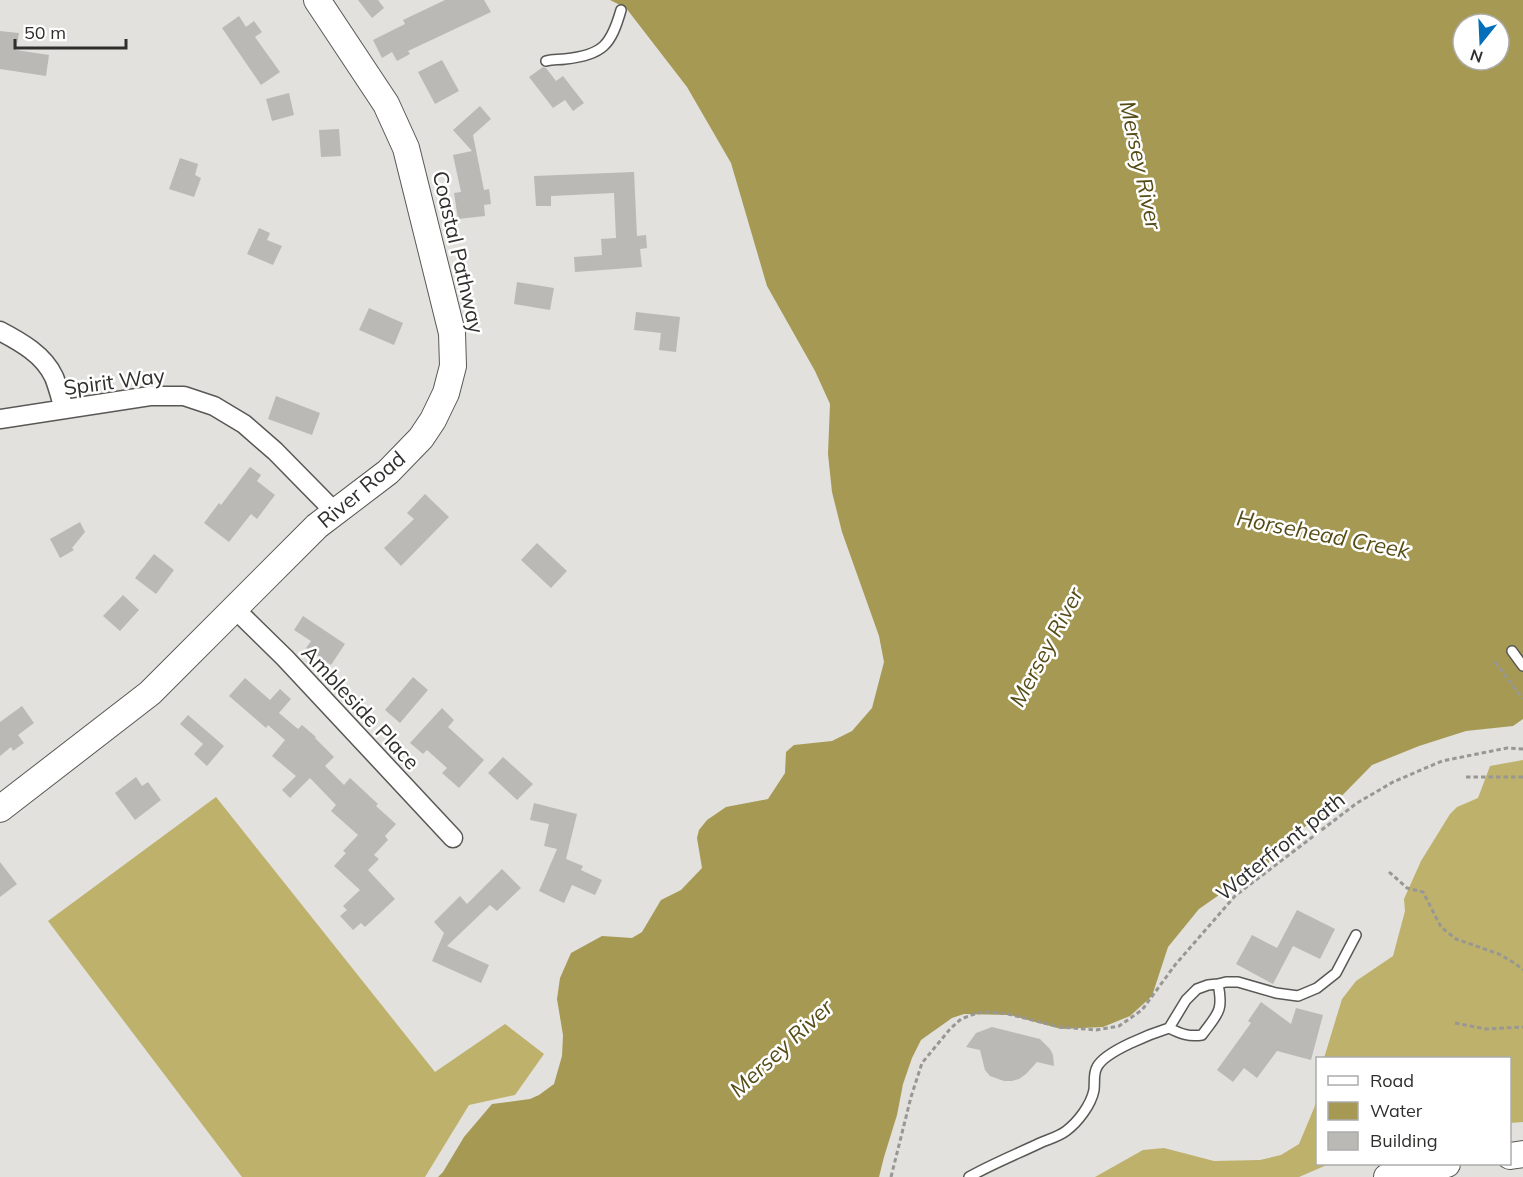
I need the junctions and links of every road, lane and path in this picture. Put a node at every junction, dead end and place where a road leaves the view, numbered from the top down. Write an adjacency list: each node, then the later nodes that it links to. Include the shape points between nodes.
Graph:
1 (317, 0): 7 (main road, River Road, via 386,104 406,148 452,333 453,366 446,393 427,429 388,471)
2 (621, 10): 3 (lane, via 615,30 600,50)
3 (546, 62)
4 (0, 331): 5 (street, via 41,358 54,376)
5 (64, 409): 6 (street, Spirit Way); 7 (street, Spirit Way, via 150,396 184,396 214,406 244,424 275,451)
6 (0, 419)
7 (335, 512): 8 (main road, River Road)
8 (234, 608): 16 (main road, River Road, via 150,693); 17 (street, Ambleside Place)
9 (1512, 651): 11 (lane)
10 (1495, 662): 12 (path)
11 (1523, 666)
12 (1523, 699)
13 (1523, 749): 26 (path, Waterfront path, via 1507,748 1442,760 1357,803 1235,896 1142,1010 1119,1026 1096,1030 1060,1027 990,1012 961,1019 922,1063)
14 (1466, 777): 15 (path)
15 (1523, 777)
16 (0, 809)
17 (453, 838)
18 (1389, 872): 20 (path, via 1407,888 1423,892 1441,927 1456,939 1499,954)
19 (1356, 935): 21 (lane, via 1336,973 1298,996 1238,982)
20 (1523, 970)
21 (1218, 984): 24 (lane, via 1197,989); 24 (lane, via 1220,1011 1202,1035 1190,1036)
22 (1455, 1023): 23 (path, via 1486,1029)
23 (1523, 1027)
24 (1169, 1028): 27 (lane, via 1134,1042 1097,1066 1090,1102 1066,1131)
25 (1438, 1165): 28 (main road)
26 (891, 1177)
27 (969, 1177)
28 (1387, 1177)

